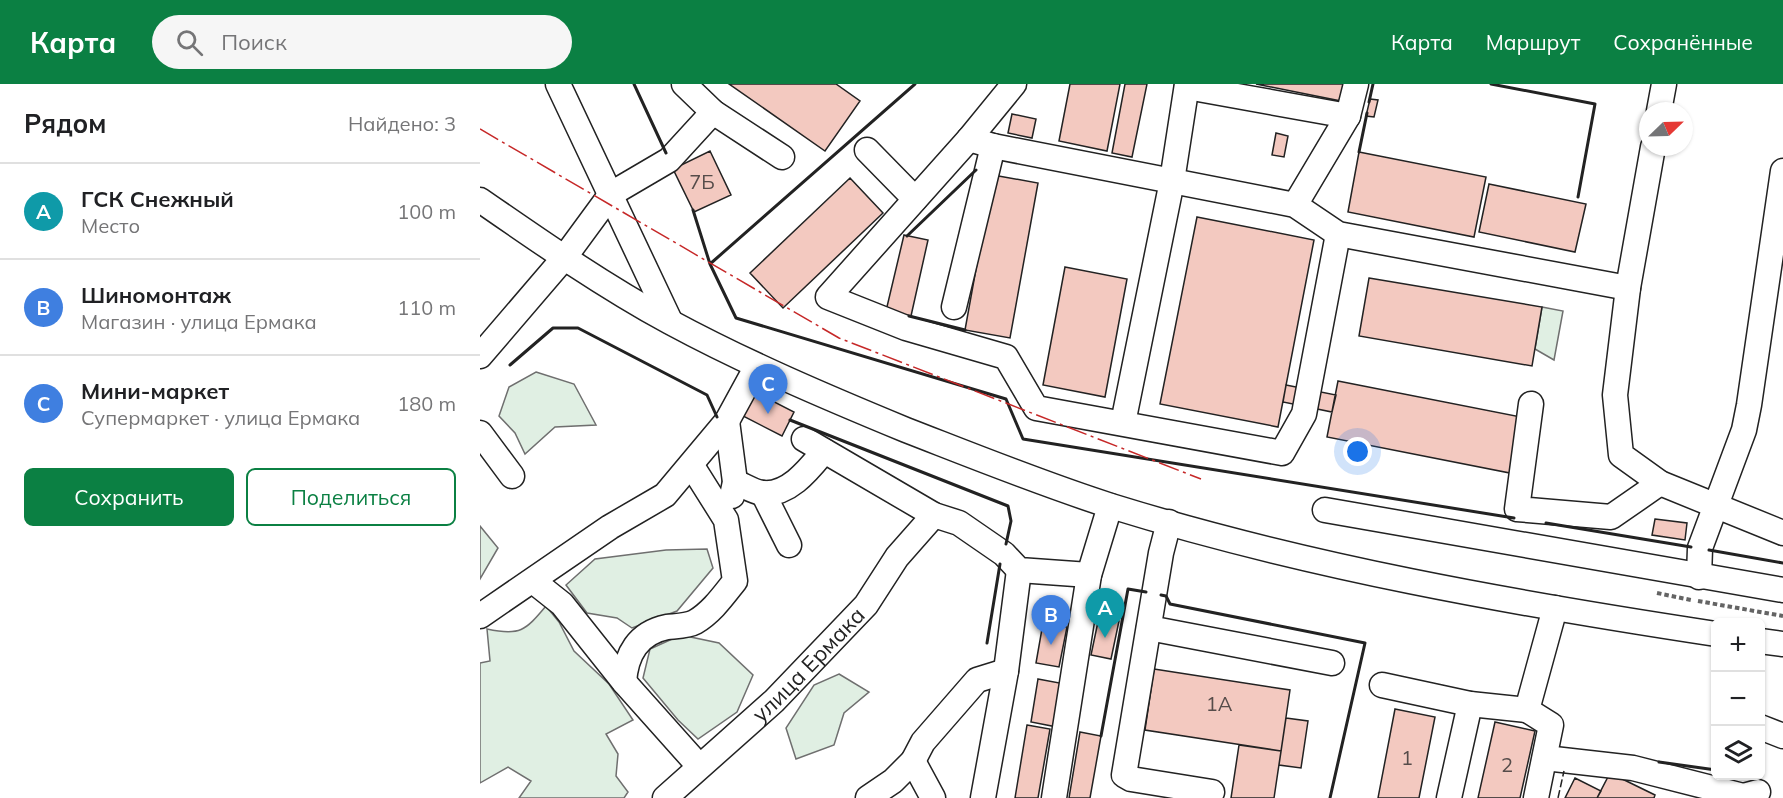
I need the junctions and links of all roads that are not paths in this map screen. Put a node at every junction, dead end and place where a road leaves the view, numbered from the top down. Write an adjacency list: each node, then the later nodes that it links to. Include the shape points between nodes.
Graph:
1 (558, 84): 17 (street)
2 (684, 84): 8 (street)
3 (1014, 84): 10 (street)
4 (1356, 84): 9 (street)
5 (1664, 84): 7 (street)
6 (1187, 86): 9 (street); 16 (street)
7 (1661, 102)
8 (713, 112): 14 (street); 17 (street, via 669,160)
9 (1348, 116): 20 (street)
10 (969, 139): 11 (street); 19 (street)
11 (993, 146): 16 (street); 25 (street)
12 (867, 150): 19 (street)
13 (1651, 156): 24 (street)
14 (782, 157)
15 (1783, 171): 21 (street)
16 (1172, 181): 20 (street); 31 (street)
17 (611, 194): 23 (street); 26 (street)
18 (480, 200): 23 (street)
19 (915, 200): 31 (street, via 828,297 906,328 1006,357 1036,408)
20 (1295, 205): 22 (street)
21 (1780, 209): 40 (street, via 1744,430)
22 (1338, 234): 24 (street); 31 (street, via 1304,414 1282,453)
23 (564, 258): 26 (street); 27 (street)
24 (1628, 288): 38 (street, via 1615,395 1621,455)
25 (954, 308)
26 (670, 321): 28 (street)
27 (480, 356)
28 (758, 366): 30 (street); 41 (street, via 945,445)
29 (1531, 404): 38 (street, via 1517,509 1611,517)
30 (727, 422): 35 (street); 37 (street)
31 (1123, 423)
32 (480, 434): 36 (street)
33 (804, 439): 34 (street)
34 (824, 451): 39 (street, via 785,488); 43 (street)
35 (692, 466): 44 (street); 51 (street, via 665,495 610,527)
36 (512, 476)
37 (735, 482): 39 (street); 44 (street)
38 (1660, 483): 40 (street)
39 (763, 493): 47 (street)
40 (1716, 505): 46 (street); 50 (street, via 1700,548)
41 (1110, 506): 45 (street); 49 (street)
42 (1325, 510): 50 (street)
43 (934, 515): 48 (street, via 959,523 1004,554); 69 (street, улица Ермака, via 897,557 866,605 774,701)
44 (726, 520): 61 (street, via 735,581 716,606 693,623 663,628 639,641 626,660)
45 (1169, 522): 53 (street, via 1342,566); 55 (street)
46 (1783, 533)
47 (789, 545)
48 (1019, 570): 49 (street); 60 (street)
49 (1089, 575): 77 (street)
50 (1699, 577): 52 (street)
51 (533, 581): 54 (street); 61 (street, via 562,604)
52 (1783, 590)
53 (1555, 608): 56 (street); 64 (street)
54 (480, 616)
55 (1149, 628): 59 (street); 71 (street, via 1124,775)
56 (1711, 633)
57 (1765, 642): 58 (street)
58 (1783, 644)
59 (1332, 663)
60 (1006, 671): 68 (street, via 977,680 923,742); 76 (street)
61 (624, 681): 69 (street)
62 (1382, 685): 63 (street)
63 (1470, 704): 64 (street); 78 (street)
64 (1527, 710): 67 (street, via 1551,725)
65 (1765, 729): 66 (street)
66 (1783, 736)
67 (1545, 758): 70 (street, via 1633,768); 79 (street)
68 (913, 761): 74 (street, via 894,781); 75 (street)
69 (699, 766): 73 (street, улица Ермака)
70 (1697, 791): 72 (street)
71 (1212, 792)
72 (1752, 792)
73 (665, 798)
74 (868, 798)
75 (933, 798)
76 (982, 798)
77 (1054, 798)
78 (1449, 798)
79 (1536, 798)

